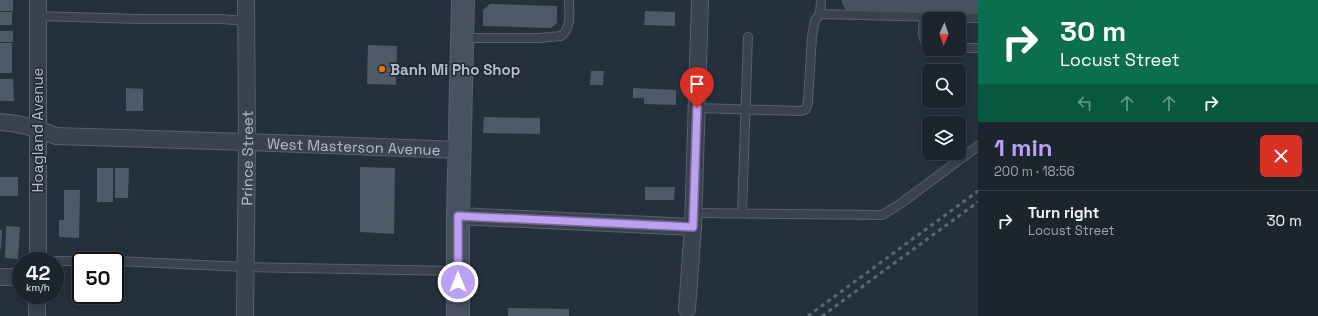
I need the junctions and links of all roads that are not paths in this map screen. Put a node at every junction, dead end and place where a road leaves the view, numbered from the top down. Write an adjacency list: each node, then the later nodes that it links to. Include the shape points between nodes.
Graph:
1 (246, 0): 13 (street, Prince Street)
2 (463, 0): 15 (main road)
3 (569, 0): 15 (lane, via 568,26 561,36)
4 (700, 0): 18 (street)
5 (821, 0): 9 (lane)
6 (854, 0): 7 (main road)
7 (978, 3)
8 (38, 8): 13 (lane, via 126,18); 21 (street, Hoagland Avenue)
9 (820, 14): 10 (lane); 19 (lane, via 815,20 812,36 806,109)
10 (922, 16)
11 (966, 18): 12 (lane)
12 (978, 18)
13 (246, 21): 22 (street, Prince Street)
14 (748, 37): 19 (lane)
15 (462, 38): 24 (main road)
16 (966, 48): 17 (lane)
17 (978, 48)
18 (697, 108): 19 (lane); 27 (street)
19 (746, 109): 25 (lane)
20 (0, 122): 21 (street, via 15,122)
21 (37, 128): 22 (street, West Masterson Avenue, via 56,136); 28 (street, Hoagland Avenue)
22 (247, 142): 24 (street, West Masterson Avenue); 30 (street, Prince Street)
23 (978, 146): 25 (lane, via 882,215)
24 (459, 150): 26 (main road)
25 (742, 213): 27 (lane)
26 (458, 216): 27 (street); 31 (main road)
27 (694, 220): 35 (street)
28 (38, 252)
29 (64, 261): 30 (lane)
30 (246, 267): 31 (lane); 37 (street, Prince Street)
31 (458, 271): 38 (main road)
32 (0, 277): 33 (street)
33 (12, 277)
34 (37, 304): 36 (street)
35 (688, 309)
36 (37, 316)
37 (245, 316)
38 (458, 316)

